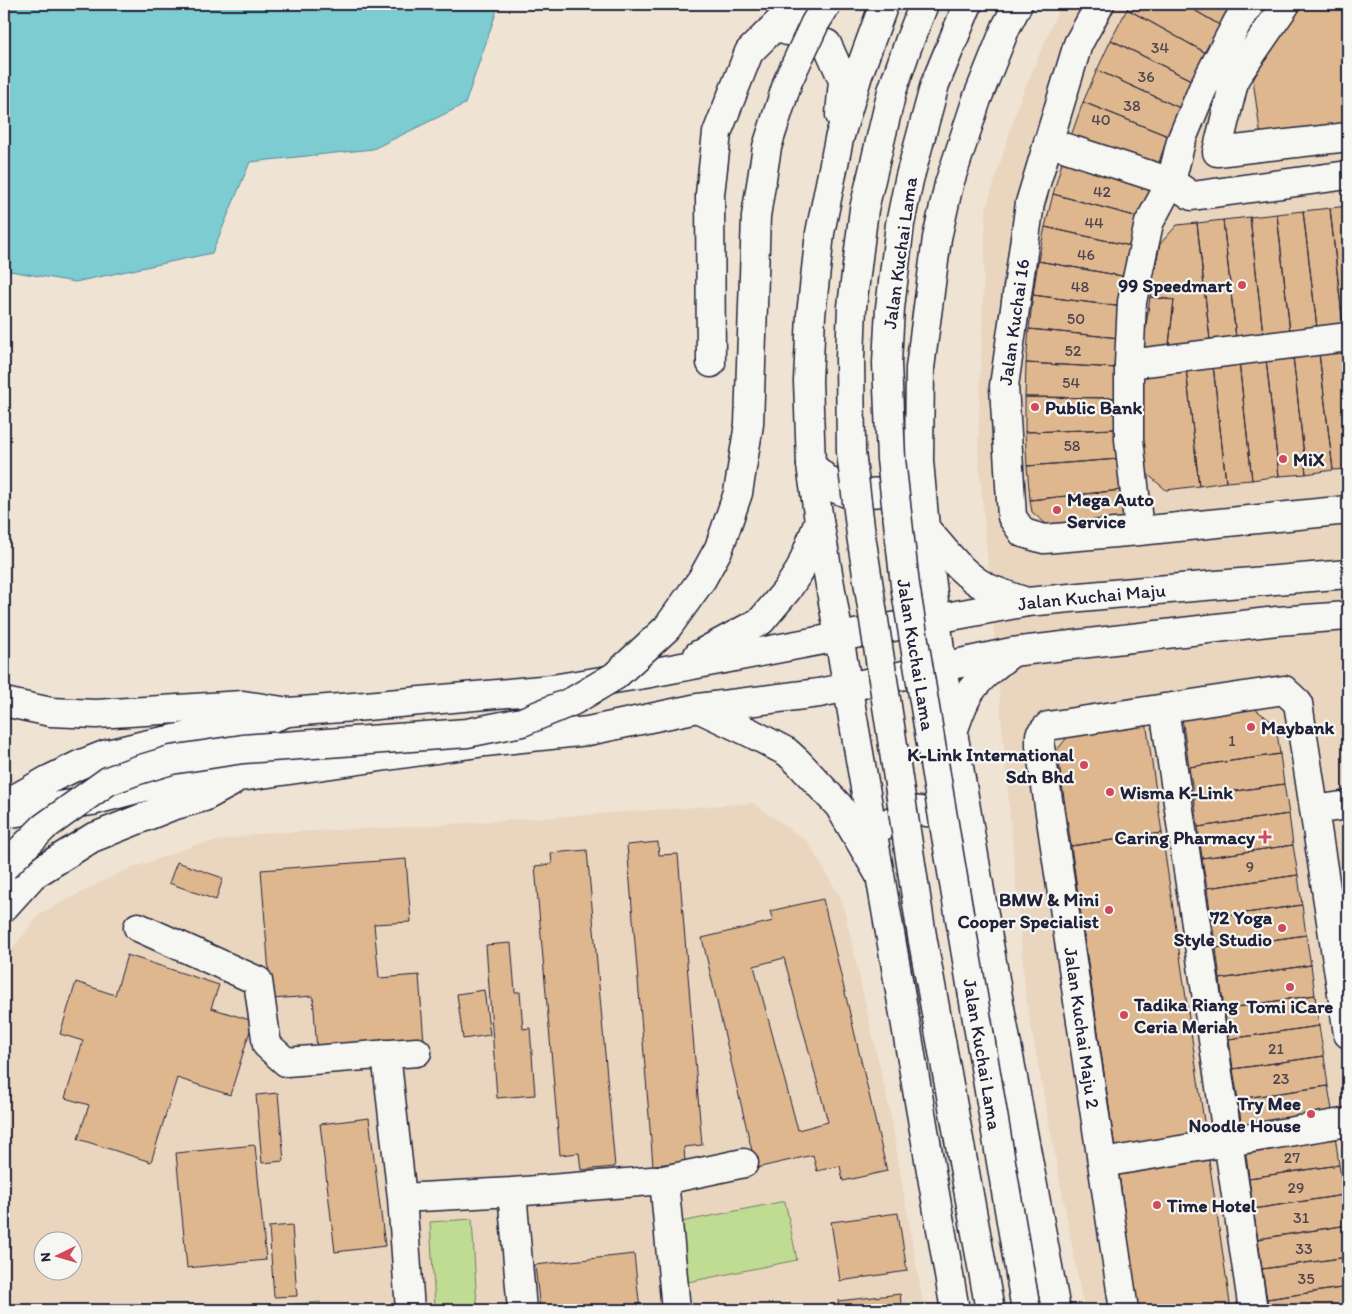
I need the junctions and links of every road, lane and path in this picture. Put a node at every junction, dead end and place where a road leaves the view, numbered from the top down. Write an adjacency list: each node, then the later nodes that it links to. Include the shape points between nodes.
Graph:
1 (797, 4): 10 (main road)
2 (828, 4): 46 (main road, bridge, via 815,23 788,81 766,147 756,216 749,424 738,493 719,548 702,579 667,628 614,676 573,701 522,722 468,734 243,749 171,760 136,771 108,782 44,827)
3 (884, 4): 12 (main road)
4 (924, 4): 64 (main road, Jalan Kuchai Lama, bridge, via 892,91 864,209 852,307 851,452 922,936)
5 (968, 4): 65 (main road, Jalan Kuchai Lama, bridge, via 935,84 900,224 887,363 891,459 905,585)
6 (1018, 4): 19 (main road, via 977,99 937,238 920,368)
7 (1100, 4): 13 (main road, Jalan Kuchai 16, via 1078,44)
8 (1250, 4): 15 (main road, via 1203,88 1181,141)
9 (1286, 4): 11 (main road, via 1236,78 1218,152)
10 (770, 32): 12 (main road, via 790,30 827,44 843,80); 17 (main road, via 748,52 717,133 710,194)
11 (1348, 137)
12 (839, 139): 20 (main road, via 820,233 811,315 808,381)
13 (1048, 142): 15 (main road); 24 (main road, Jalan Kuchai 16, via 1030,203 1004,386 1012,517 1023,533 1044,539)
14 (1348, 175): 15 (main road, via 1192,196)
15 (1171, 182): 18 (main road, via 1149,223 1132,302)
16 (1348, 337): 18 (main road)
17 (711, 363)
18 (1129, 364): 24 (main road, via 1129,439)
19 (919, 461): 20 (main road, via 907,480 886,492 850,494 836,489); 23 (main road)
20 (811, 465): 22 (main road)
21 (1348, 510): 24 (main road, Jalan Kuchai 16)
22 (819, 521): 29 (main road); 32 (main road, via 800,570 761,621)
23 (925, 528): 26 (main road, via 954,560 986,587); 28 (main road)
24 (1139, 531)
25 (1348, 574): 26 (main road, Jalan Kuchai Maju)
26 (1027, 602): 28 (main road, Jalan Kuchai Maju)
27 (1348, 616): 30 (main road)
28 (936, 620): 29 (main road, Jalan Kuchai Maju); 31 (main road)
29 (839, 638): 32 (main road, Jalan Kuchai Maju); 33 (main road)
30 (1012, 652): 31 (main road); 38 (main road, via 970,692)
31 (942, 667): 33 (main road); 38 (main road)
32 (674, 668): 37 (main road, Jalan Kuchai Maju, via 552,689)
33 (848, 687): 35 (main road); 45 (main road)
34 (4, 702): 37 (main road, via 51,712 96,714 243,705)
35 (698, 708): 39 (main road, via 588,730); 47 (main road, via 787,752 798,762 839,806)
36 (1164, 708): 42 (main road, via 1284,690 1298,703); 54 (main road); 56 (main road, Jalan Kuchai Maju 2, via 1048,726 1040,735)
37 (289, 712): 40 (main road, via 240,730 195,735 107,754 48,780)
38 (953, 732): 44 (main road)
39 (240, 778): 43 (main road, bridge, via 202,779 144,787 92,801); 48 (main road, via 204,797 172,806 92,838 33,875)
40 (4, 805)
41 (1348, 805): 42 (main road)
42 (1314, 810): 50 (main road)
43 (4, 812)
44 (970, 831): 45 (main road, via 953,815 910,810 885,823); 66 (main road)
45 (875, 844): 47 (main road)
46 (4, 867)
47 (879, 874): 63 (main road)
48 (4, 907)
49 (138, 927): 52 (main road, via 258,981 267,1045 286,1062)
50 (1348, 1034)
51 (417, 1052): 52 (main road)
52 (386, 1054): 59 (main road)
53 (1348, 1122): 54 (main road)
54 (1228, 1142): 56 (main road); 68 (main road)
55 (744, 1163): 57 (main road)
56 (1102, 1163): 67 (main road, Jalan Kuchai Maju 2)
57 (664, 1180): 58 (main road); 62 (main road)
58 (512, 1192): 59 (main road); 61 (main road)
59 (402, 1198): 60 (main road)
60 (410, 1310)
61 (522, 1310)
62 (676, 1310)
63 (955, 1310)
64 (990, 1310)
65 (1026, 1310)
66 (1056, 1310)
67 (1124, 1310)
68 (1252, 1310)

